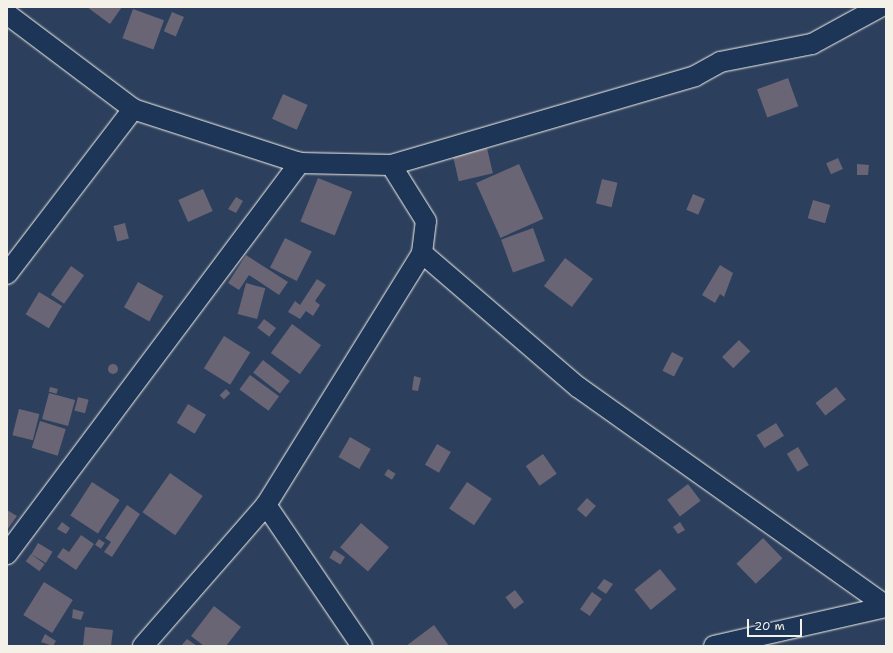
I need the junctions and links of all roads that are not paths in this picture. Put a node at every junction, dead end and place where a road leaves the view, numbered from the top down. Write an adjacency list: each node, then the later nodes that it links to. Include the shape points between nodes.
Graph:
1 (880, 7): 5 (street, via 812,44 720,62 695,76)
2 (7, 14): 3 (street)
3 (132, 109): 4 (street); 7 (street)
4 (300, 163): 5 (street); 9 (street)
5 (391, 165): 6 (street, via 426,221)
6 (422, 253): 8 (street); 10 (street, via 578,387)
7 (7, 274)
8 (266, 505): 11 (street); 12 (street)
9 (7, 554)
10 (886, 607): 13 (street)
11 (142, 646)
12 (362, 646)
13 (714, 646)

